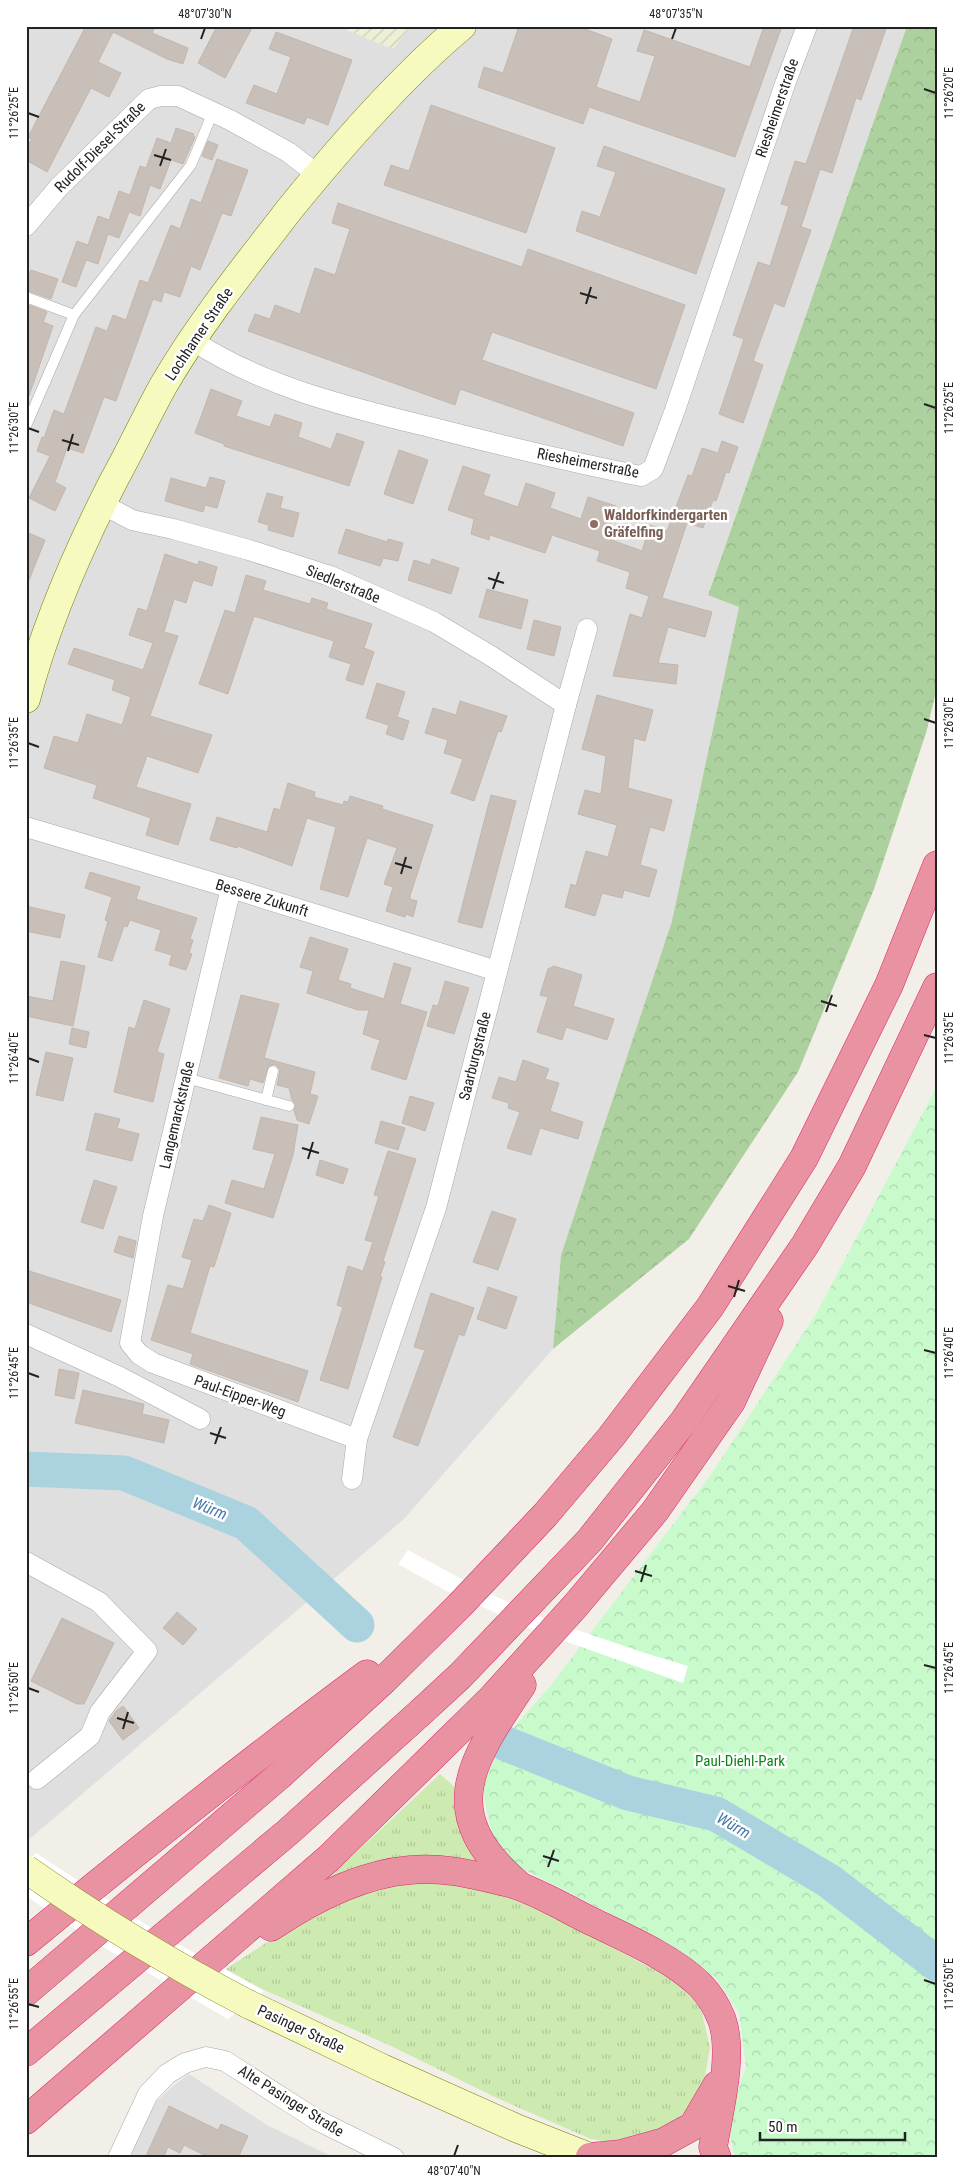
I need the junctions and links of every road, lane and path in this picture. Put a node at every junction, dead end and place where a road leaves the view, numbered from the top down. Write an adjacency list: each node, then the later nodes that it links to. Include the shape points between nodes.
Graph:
1 (462, 26): 4 (street, Lochhamer Straße, via 422,63)
2 (806, 26): 8 (street, Riesheimerstraße, via 675,410 653,469 641,476 557,459 311,395 234,366)
3 (213, 112): 4 (street, Rudolf-Diesel-Straße, via 288,152); 5 (street, Rudolf-Diesel-Straße, via 178,96 149,98 59,187); 7 (lane, via 191,165)
4 (318, 175): 8 (street, Lochhamer Straße, via 245,266)
5 (26, 226)
6 (26, 297): 7 (lane)
7 (74, 315): 9 (lane)
8 (192, 340): 10 (street, Lochhamer Straße)
9 (26, 426)
10 (102, 504): 12 (street, Lochhamer Straße, via 64,585); 13 (street, Siedlerstraße, via 132,520 240,547 330,576 434,622)
11 (587, 629): 13 (street, Saarburgstraße)
12 (26, 699)
13 (566, 705): 17 (street, Saarburgstraße)
14 (26, 827): 16 (street, Bessere Zukunft)
15 (937, 865): 31 (highway, via 889,985 804,1158 710,1307 611,1437 545,1515)
16 (231, 888): 17 (street, Bessere Zukunft); 20 (street, Langemarckstraße)
17 (497, 971): 27 (street, Saarburgstraße, via 436,1208)
18 (937, 987): 23 (highway, via 852,1166)
19 (273, 1071): 21 (lane)
20 (186, 1078): 21 (lane); 25 (street, Langemarckstraße, via 153,1216)
21 (266, 1100): 22 (lane)
22 (289, 1106)
23 (805, 1245): 30 (highway, via 731,1402 654,1511); 38 (highway, via 684,1422 589,1541 460,1676 288,1832)
24 (26, 1334): 26 (street, via 118,1376)
25 (130, 1343): 27 (street, Paul-Eipper-Weg, via 153,1363)
26 (200, 1419)
27 (357, 1439): 28 (street, Saarburgstraße)
28 (352, 1479)
29 (26, 1562): 32 (street, via 98,1602 147,1651 100,1712 90,1736)
30 (576, 1605): 34 (highway, via 488,1737 478,1755 468,1790 468,1810 475,1831 502,1871); 36 (highway, via 454,1737 329,1858)
31 (459, 1606): 35 (highway, via 292,1730); 37 (highway, via 280,1775)
32 (37, 1779)
33 (26, 1869): 43 (street, Pasinger Straße, bridge, via 152,1952 248,2004 382,2068)
34 (520, 1886): 36 (highway, via 436,1869 377,1876 298,1909); 39 (highway, via 636,1943 702,1986 714,2001 722,2022 728,2055)
35 (26, 1942)
36 (209, 1963): 40 (highway)
37 (26, 1992)
38 (26, 2052)
39 (724, 2072): 41 (highway); 42 (highway)
40 (26, 2120)
41 (693, 2126): 43 (highway, via 664,2142 621,2154); 46 (highway)
42 (712, 2154)
43 (591, 2157)
44 (118, 2158): 45 (street, Alte Pasinger Straße, via 148,2094 185,2063 206,2057 225,2061 318,2120)
45 (394, 2158)
46 (680, 2158)

